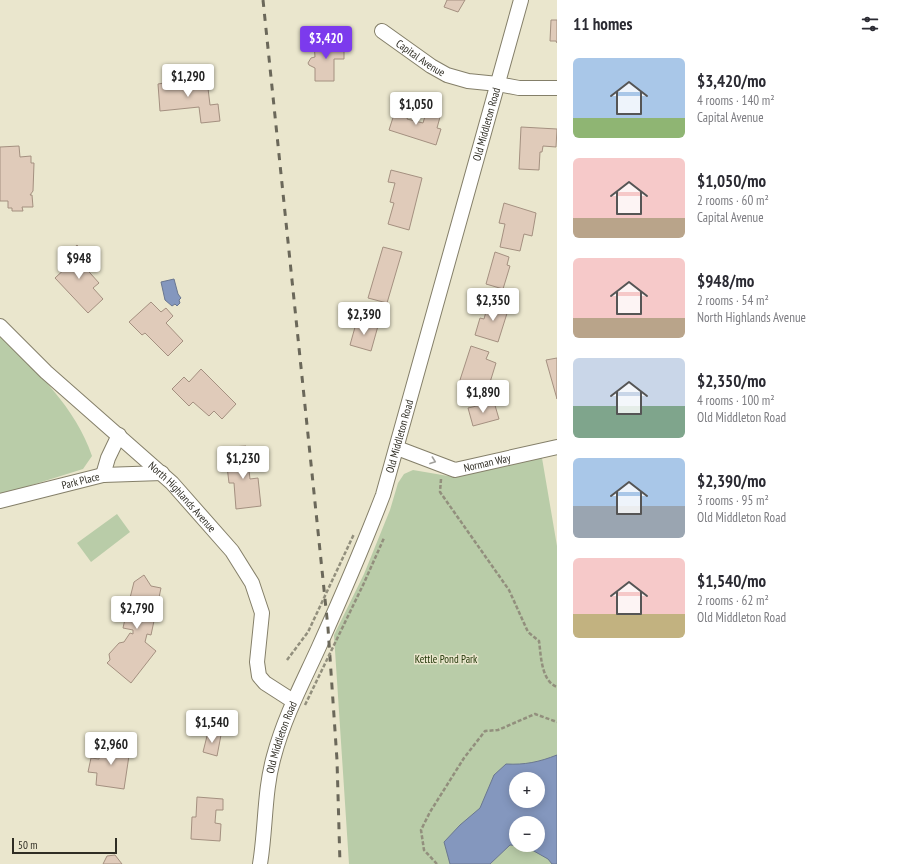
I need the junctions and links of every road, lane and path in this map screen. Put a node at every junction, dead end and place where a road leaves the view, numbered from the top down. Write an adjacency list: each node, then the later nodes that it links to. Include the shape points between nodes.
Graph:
1 (521, 0): 3 (street, Old Middleton Road)
2 (382, 31): 3 (street, Capital Avenue, via 413,55 447,74 468,82)
3 (498, 84): 4 (street, Capital Avenue, via 519,88); 8 (street, Old Middleton Road)
4 (557, 88)
5 (0, 326): 6 (street, North Highlands Avenue, via 46,372)
6 (119, 435): 10 (street, North Highlands Avenue); 11 (street)
7 (557, 447): 9 (street, Norman Way, via 455,470)
8 (397, 448): 9 (street, Norman Way, one-way to 9); 13 (street, Old Middleton Road, via 383,495)
9 (442, 465): 16 (path, via 440,492 508,590 528,632 539,640 543,671 552,685)
10 (162, 473): 11 (street, Park Place); 17 (street, North Highlands Avenue, via 207,521 246,572 262,614 257,662 259,676 264,683)
11 (103, 475): 12 (street, Park Place)
12 (0, 501)
13 (360, 536): 15 (path, bridge, via 308,632); 17 (street, Old Middleton Road, via 302,685)
14 (384, 538): 17 (path, bridge, via 364,583)
15 (287, 660)
16 (557, 687)
17 (299, 703): 19 (street, Old Middleton Road, via 282,729 268,778)
18 (557, 722): 20 (path, via 535,714 498,730 485,731 464,758 421,830 424,850)
19 (260, 864)
20 (437, 864)

